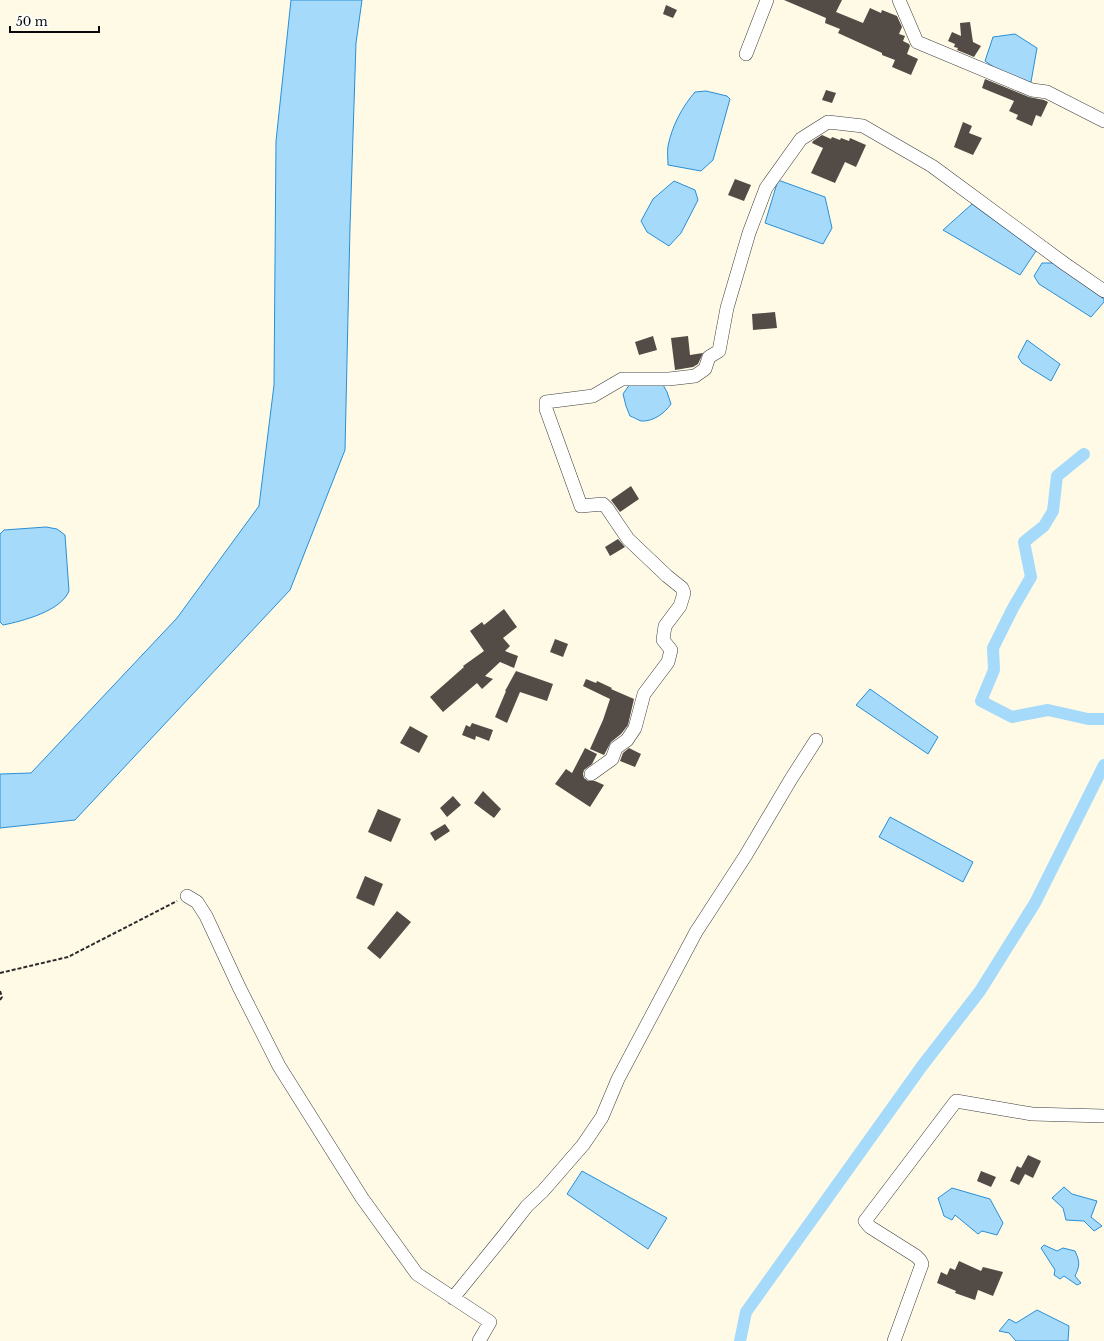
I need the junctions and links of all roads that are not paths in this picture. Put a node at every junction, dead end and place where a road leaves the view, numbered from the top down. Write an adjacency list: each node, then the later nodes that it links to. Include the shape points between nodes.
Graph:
1 (767, 0): 3 (street)
2 (899, 0): 4 (street, via 917,42 1032,90 1047,92)
3 (746, 54)
4 (1104, 121)
5 (1104, 291): 7 (street, via 932,166 863,126 828,122 801,139 766,188 749,233 727,308 719,351 709,358 705,369 695,376 622,379 593,396 546,402 546,409 581,506 602,504 607,508 628,539 682,588 684,593 680,606 665,626 663,640 671,650 668,662 644,694 635,728 627,740 616,748 612,759)
6 (816, 740): 10 (street, via 696,932 618,1079 602,1116 583,1144 543,1191 526,1206)
7 (591, 774)
8 (187, 896): 10 (street, via 197,902 206,916 279,1066 362,1198 417,1274)
9 (1104, 1116): 12 (street, via 1032,1114 956,1101 865,1221 916,1256 922,1264)
10 (453, 1298): 11 (street, via 490,1322)
11 (479, 1341)
12 (894, 1341)

